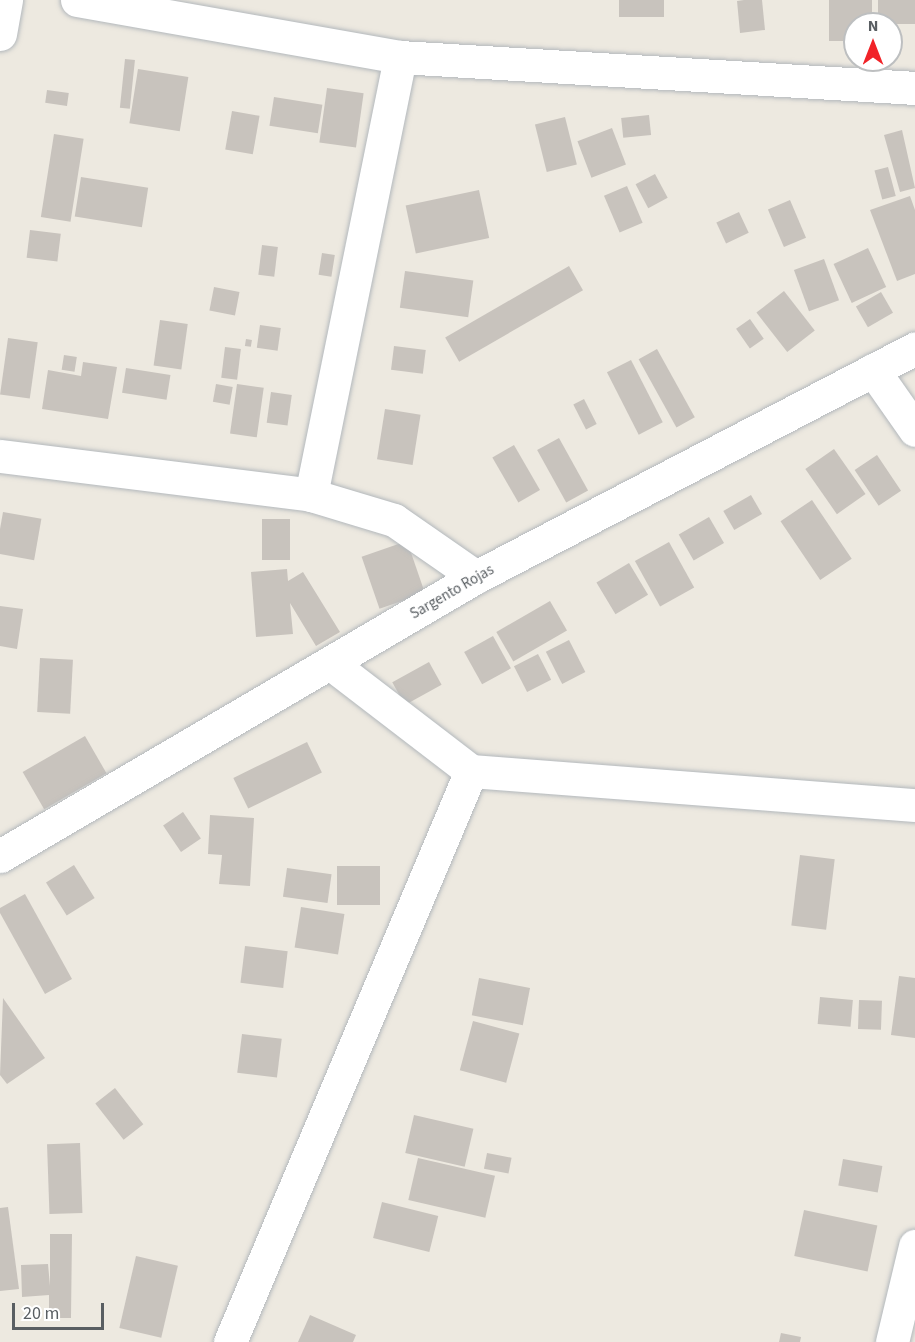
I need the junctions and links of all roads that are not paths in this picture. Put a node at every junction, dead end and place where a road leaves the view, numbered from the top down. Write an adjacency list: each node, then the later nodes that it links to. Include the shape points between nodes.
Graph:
1 (6, 0): 3 (street)
2 (77, 0): 4 (street)
3 (0, 34)
4 (400, 57): 5 (street); 10 (street)
5 (915, 88)
6 (915, 348): 7 (street, Sargento Rojas)
7 (873, 370): 8 (street); 11 (street, Sargento Rojas)
8 (915, 430)
9 (0, 456): 10 (street)
10 (311, 495): 11 (street, via 394,520)
11 (476, 577): 12 (street, Sargento Rojas)
12 (330, 663): 13 (street); 15 (street, Sargento Rojas)
13 (471, 771): 14 (street); 17 (street)
14 (915, 805)
15 (0, 856)
16 (915, 1246): 18 (street)
17 (230, 1342)
18 (892, 1342)

